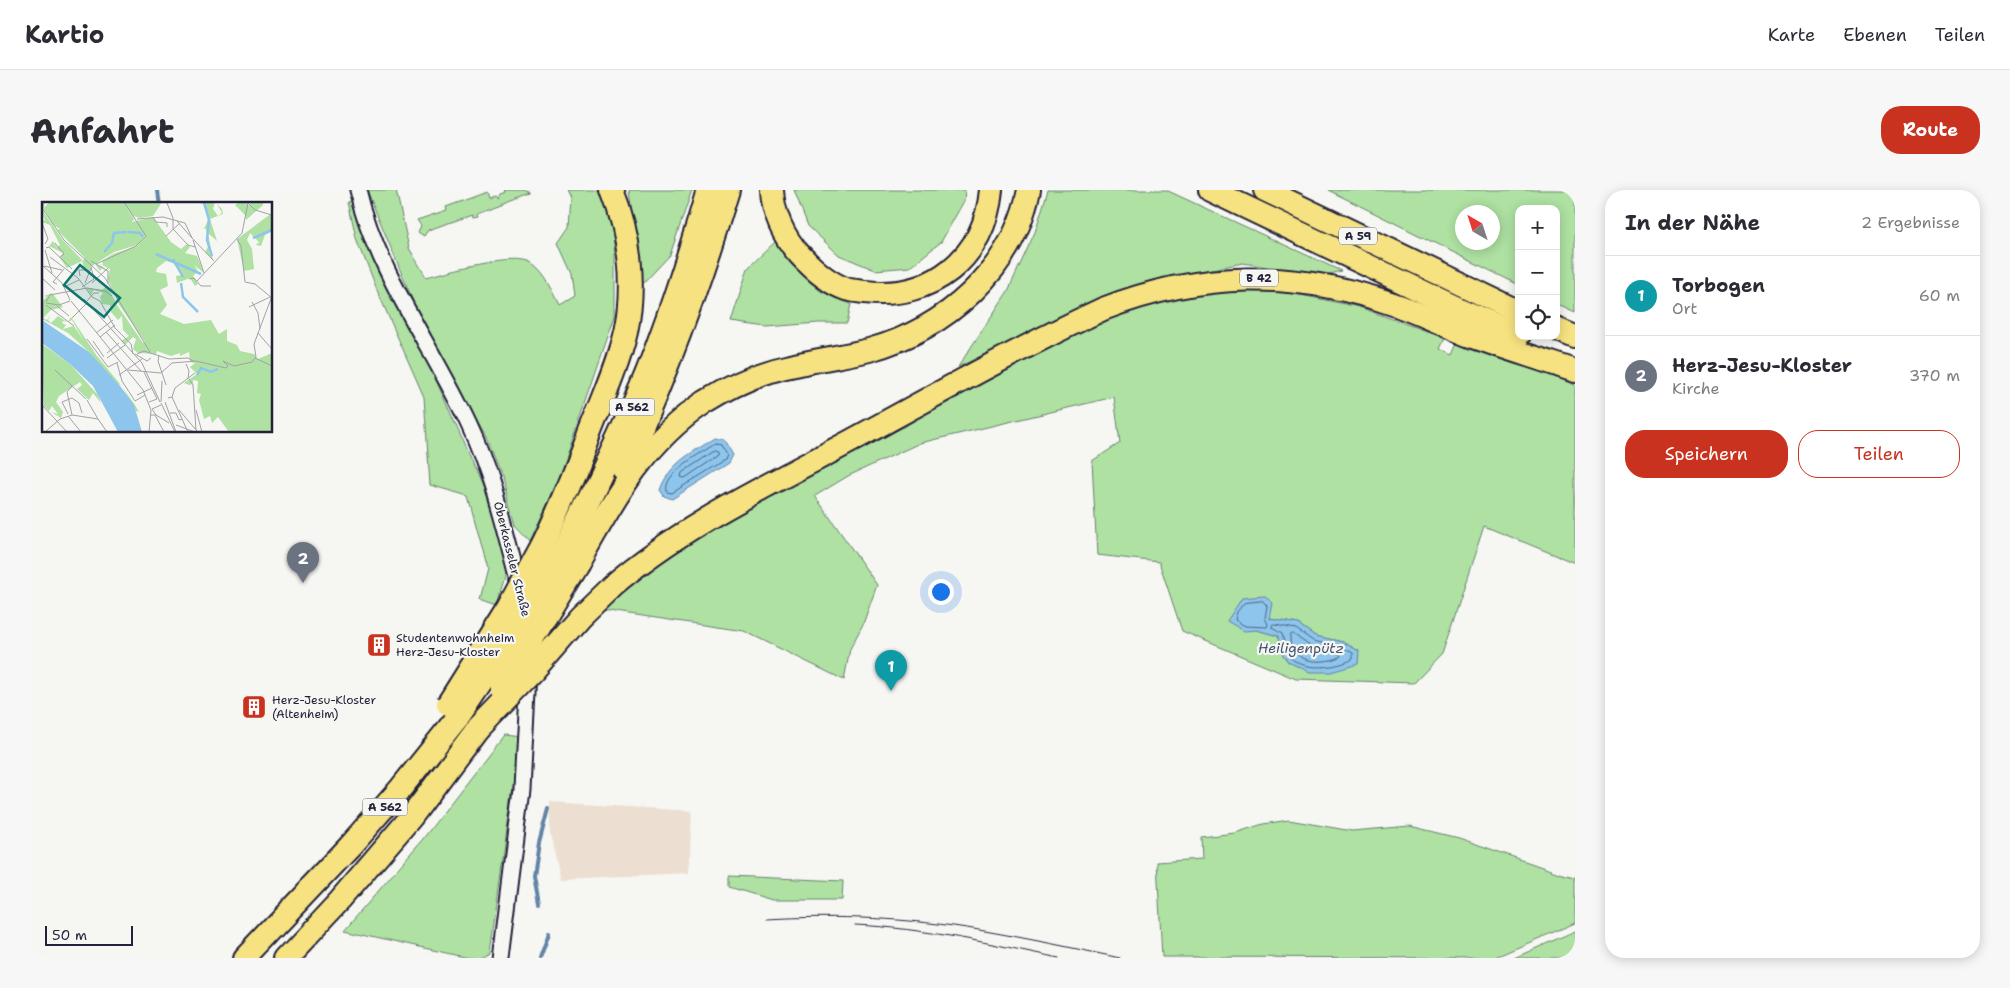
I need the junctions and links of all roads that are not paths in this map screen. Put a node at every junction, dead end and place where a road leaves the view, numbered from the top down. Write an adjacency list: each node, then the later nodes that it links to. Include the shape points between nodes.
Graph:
1 (358, 190): 22 (street, Oberkasseler Straße, via 374,242 401,298 452,388 487,467 527,618 529,643 522,789)
2 (612, 190): 18 (highway, via 625,229 630,260 631,292 626,332 574,475)
3 (708, 190): 18 (highway, A 562, via 689,255 647,373)
4 (728, 190): 17 (highway, via 674,352)
5 (772, 190): 6 (highway, via 780,225 793,248 812,268 846,289 881,294 904,292 926,285 959,262 980,234)
6 (991, 190)
7 (1029, 190): 17 (highway, via 1020,218 999,260 978,287 955,308 931,325 894,342 766,373 706,402 658,440 631,473)
8 (1210, 190): 12 (highway)
9 (1265, 190): 10 (highway, A 59)
10 (1515, 310)
11 (1560, 331): 13 (highway)
12 (1515, 334)
13 (1575, 337)
14 (1530, 340): 15 (highway)
15 (1575, 359)
16 (1575, 371): 19 (highway, B 42, bridge, via 1475,337 1393,304 1336,288 1290,280 1221,280 1174,286 1126,300 1081,319 952,387 715,514 663,546 612,586 580,617)
17 (602, 520): 18 (highway, A 562)
18 (561, 554): 19 (highway, A 562, bridge, via 547,616); 20 (highway, bridge, via 509,607 451,713 307,893)
19 (478, 728): 21 (highway, A 562, via 412,816)
20 (244, 958)
21 (286, 958)
22 (501, 958)

